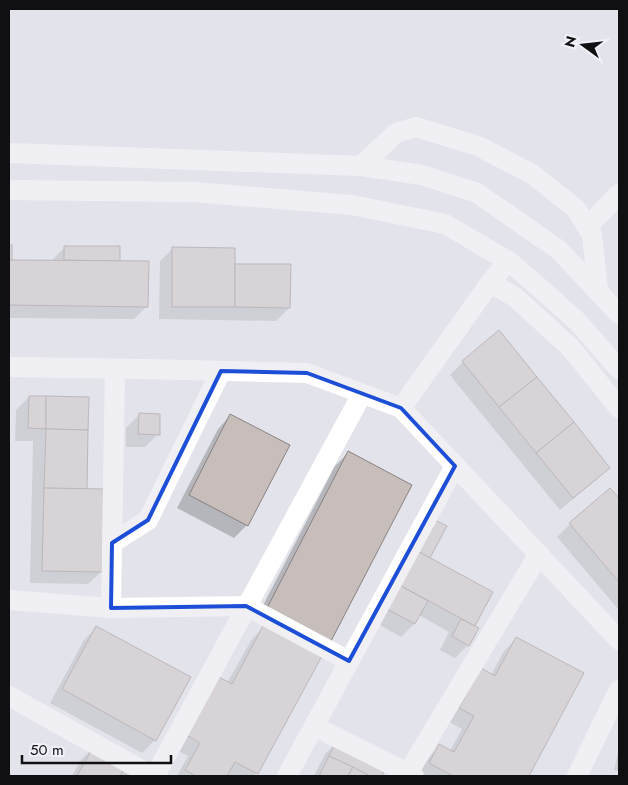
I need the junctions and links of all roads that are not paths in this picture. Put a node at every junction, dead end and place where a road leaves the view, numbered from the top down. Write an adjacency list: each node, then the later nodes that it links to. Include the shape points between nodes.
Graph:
1 (9, 153): 2 (street)
2 (361, 166): 5 (street, via 396,133 416,127 478,146 532,174 576,209); 8 (street, via 422,175 477,193 558,250)
3 (9, 190): 6 (street, via 193,192 352,205 444,224)
4 (619, 194): 5 (street)
5 (587, 227): 8 (street, via 592,234)
6 (508, 261): 7 (street); 11 (street, via 578,321)
7 (490, 283): 15 (street); 16 (street, via 515,297 570,348)
8 (598, 291): 9 (street)
9 (619, 314)
10 (115, 368): 12 (street); 13 (street); 18 (street)
11 (619, 369)
12 (221, 371): 14 (street, via 307,373); 18 (street, via 148,520)
13 (9, 372)
14 (362, 394): 15 (street); 21 (street)
15 (401, 408): 17 (street)
16 (619, 408)
17 (455, 466): 19 (street); 24 (street)
18 (112, 543): 22 (street)
19 (538, 554): 23 (street); 28 (street)
20 (9, 600): 22 (street)
21 (246, 606): 22 (street); 24 (street); 29 (street)
22 (111, 608)
23 (619, 640)
24 (349, 661): 27 (street)
25 (619, 690): 31 (street)
26 (9, 696): 29 (street)
27 (314, 726): 28 (street); 30 (street)
28 (411, 775)
29 (154, 776)
30 (287, 776)
31 (577, 776)

